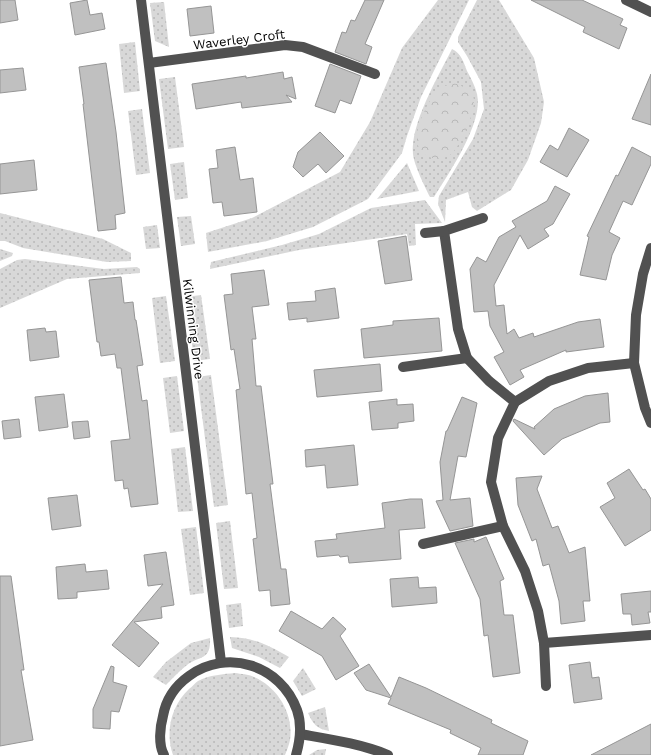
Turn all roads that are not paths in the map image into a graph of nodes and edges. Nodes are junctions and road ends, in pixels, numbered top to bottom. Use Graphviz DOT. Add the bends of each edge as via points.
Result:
graph roads {
  1 [pos="141,0"];
  2 [pos="626,0"];
  3 [pos="651,12"];
  4 [pos="149,63"];
  5 [pos="375,74"];
  6 [pos="483,218"];
  7 [pos="444,231"];
  8 [pos="425,233"];
  9 [pos="651,248"];
  10 [pos="467,358"];
  11 [pos="634,362"];
  12 [pos="404,367"];
  13 [pos="515,402"];
  14 [pos="651,424"];
  15 [pos="503,526"];
  16 [pos="423,544"];
  17 [pos="651,635"];
  18 [pos="544,643"];
  19 [pos="221,662"];
  20 [pos="546,686"];
  21 [pos="300,734"];
  22 [pos="160,754"];
  23 [pos="296,755"];
  24 [pos="388,755"];
  1 -- 4 [label="street, Kilwinning Drive"];
  2 -- 3 [label="street"];
  4 -- 5 [label="street, Waverley Croft" via="285,45 303,47"];
  4 -- 19 [label="street, Kilwinning Drive"];
  6 -- 7 [label="street"];
  7 -- 8 [label="street"];
  7 -- 10 [label="street" via="458,329"];
  9 -- 11 [label="street" via="643,274 636,315"];
  10 -- 12 [label="street"];
  10 -- 13 [label="street" via="489,381"];
  11 -- 13 [label="street" via="588,368 548,381"];
  11 -- 14 [label="street"];
  13 -- 15 [label="street" via="498,438 491,482"];
  15 -- 16 [label="street"];
  15 -- 18 [label="street" via="526,571"];
  17 -- 18 [label="street"];
  18 -- 20 [label="street"];
  19 -- 21 [label="street" via="246,663 268,672 277,680 286,689 297,710"];
  19 -- 22 [label="street" via="198,670 179,684 165,704 160,728"];
  21 -- 23 [label="street"];
  21 -- 24 [label="street"];
}
